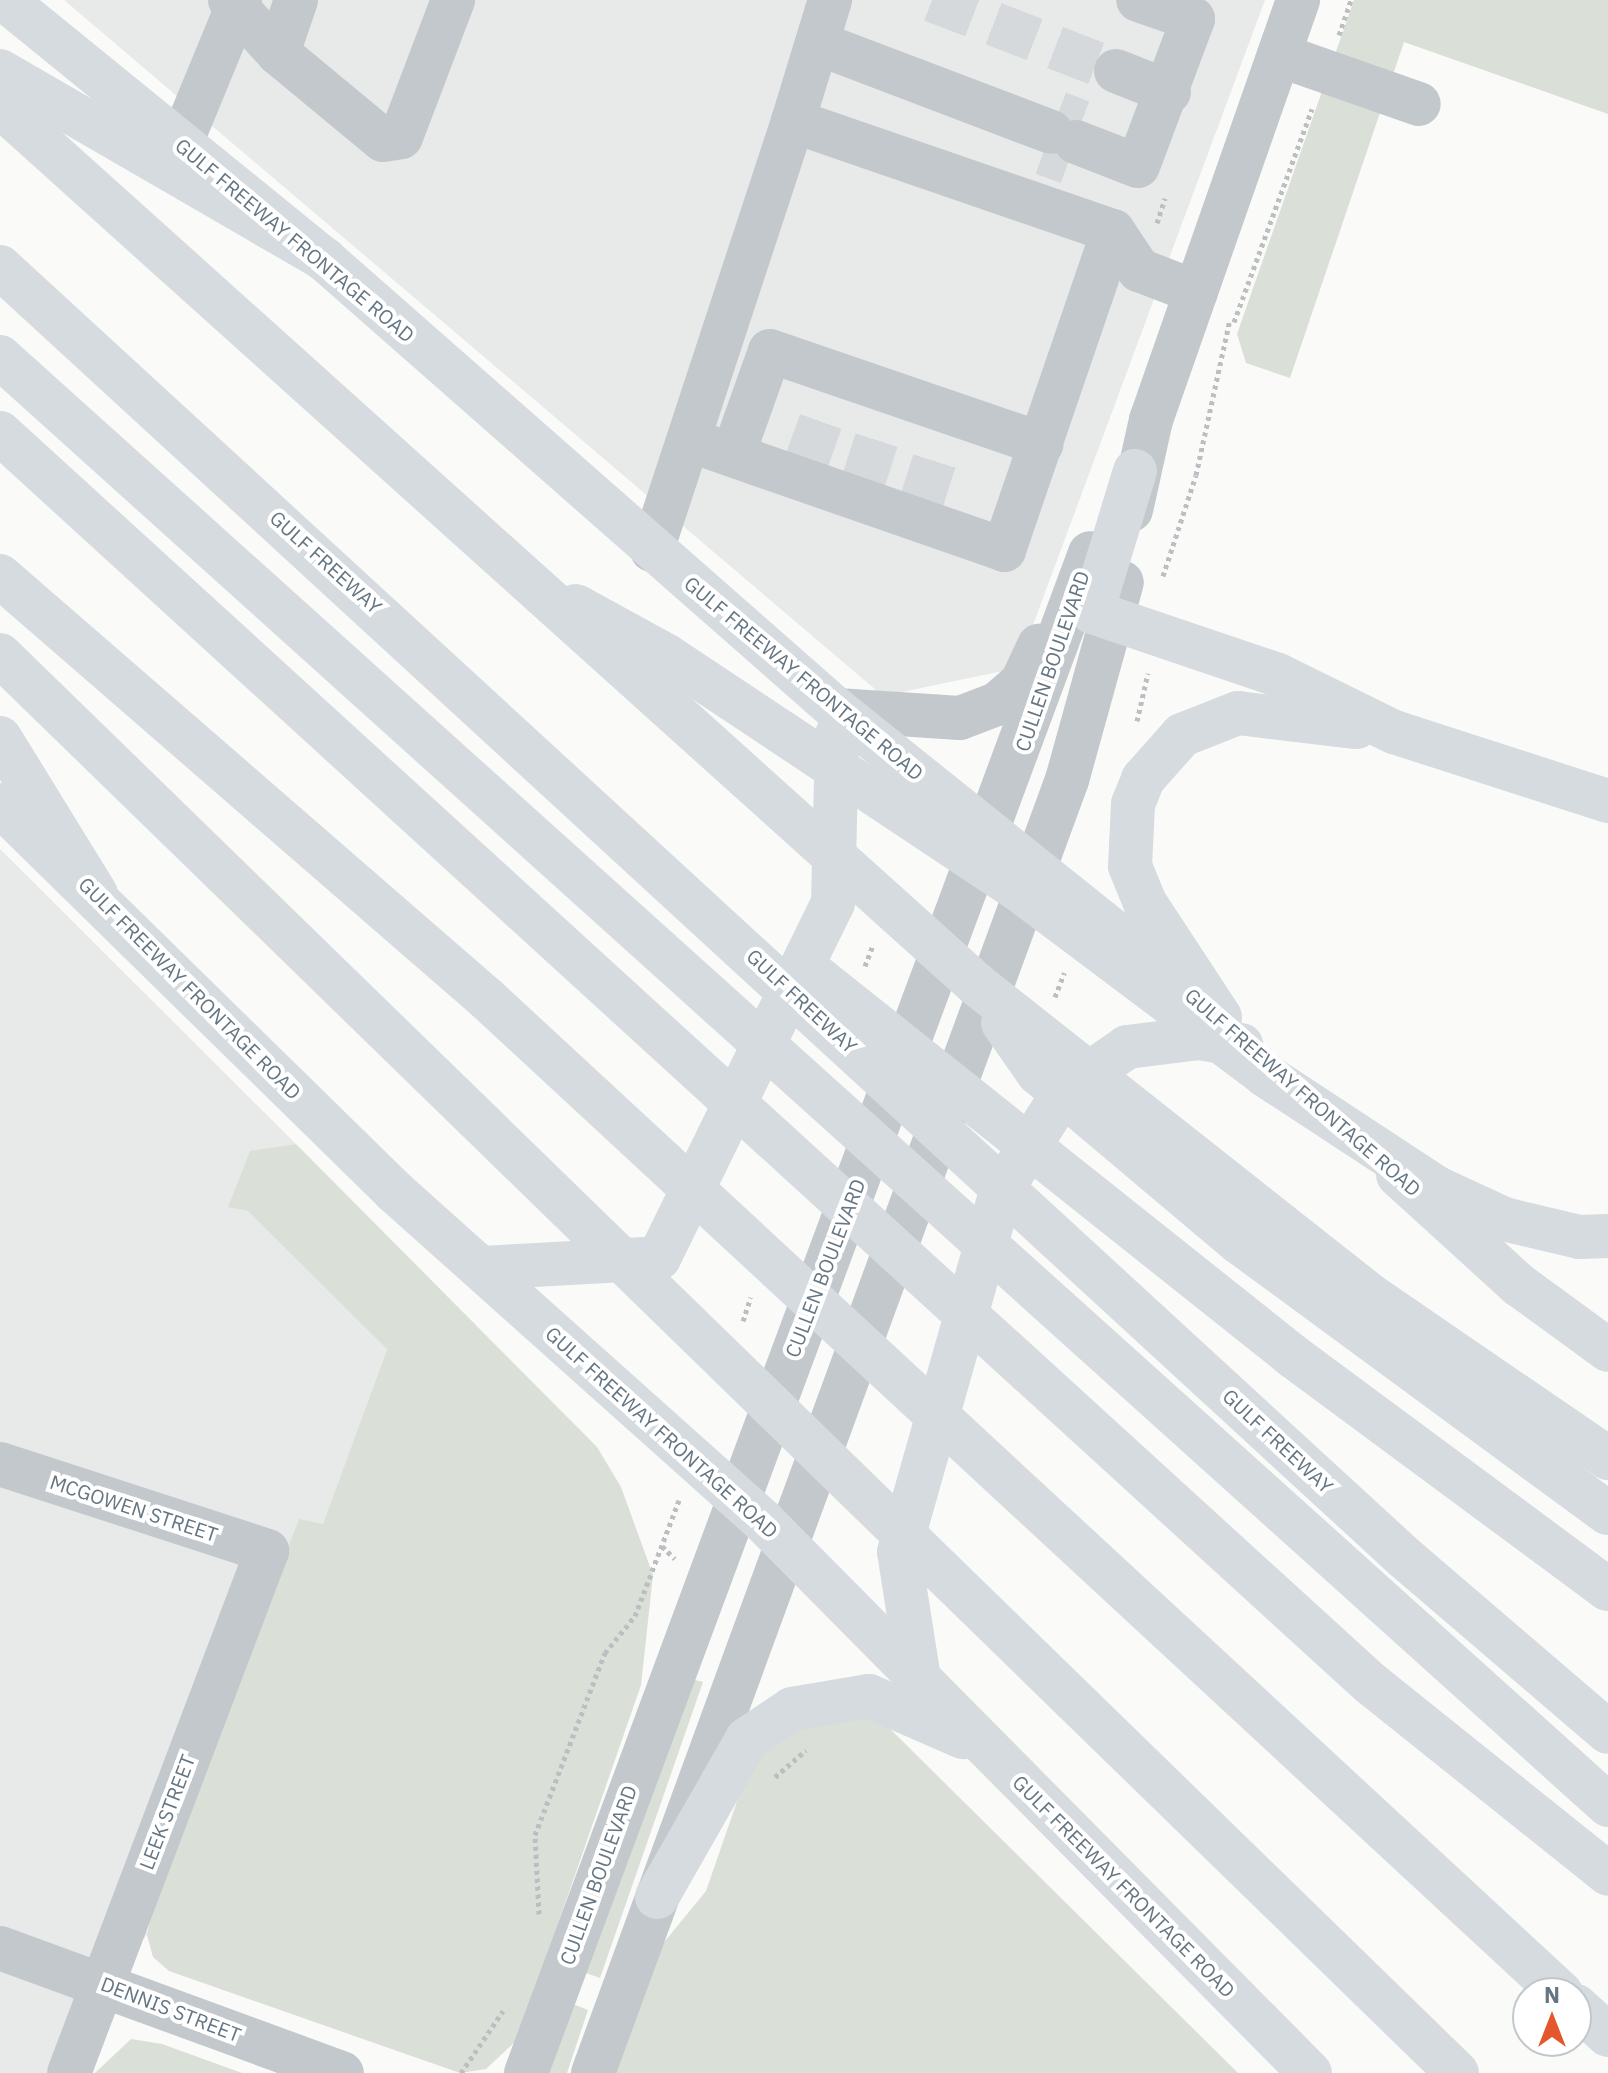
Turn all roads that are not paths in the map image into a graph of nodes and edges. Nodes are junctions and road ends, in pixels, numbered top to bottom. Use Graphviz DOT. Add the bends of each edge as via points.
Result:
graph roads {
  1 [pos="5,0"];
  2 [pos="296,0"];
  3 [pos="453,0"];
  4 [pos="830,0"];
  5 [pos="1138,0"];
  6 [pos="1298,0"];
  7 [pos="236,2"];
  8 [pos="817,43"];
  9 [pos="278,53"];
  10 [pos="1279,55"];
  11 [pos="0,71"];
  12 [pos="1116,71"];
  13 [pos="1169,92"];
  14 [pos="1419,104"];
  15 [pos="0,106"];
  16 [pos="793,121"];
  17 [pos="181,143"];
  18 [pos="1113,231"];
  19 [pos="324,259"];
  20 [pos="0,267"];
  21 [pos="1196,292"];
  22 [pos="0,357"];
  23 [pos="0,433"];
  24 [pos="689,440"];
  25 [pos="1041,444"];
  26 [pos="733,455"];
  27 [pos="1123,484"];
  28 [pos="652,550"];
  29 [pos="0,576"];
  30 [pos="524,580"];
  31 [pos="1114,619"];
  32 [pos="0,655"];
  33 [pos="837,710"];
  34 [pos="1394,732"];
  35 [pos="0,738"];
  36 [pos="535,754"];
  37 [pos="1608,801"];
  38 [pos="0,805"];
  39 [pos="991,830"];
  40 [pos="1033,863"];
  41 [pos="96,894"];
  42 [pos="1220,1017"];
  43 [pos="1259,1048"];
  44 [pos="1608,1236"];
  45 [pos="482,1268"];
  46 [pos="1608,1350"];
  47 [pos="1470,1391"];
  48 [pos="1608,1458"];
  49 [pos="0,1464"];
  50 [pos="738,1499"];
  51 [pos="1608,1513"];
  52 [pos="786,1544"];
  53 [pos="267,1551"];
  54 [pos="1608,1589"];
  55 [pos="918,1673"];
  56 [pos="1608,1732"];
  57 [pos="991,1751"];
  58 [pos="1608,1805"];
  59 [pos="1608,1874"];
  60 [pos="657,1897"];
  61 [pos="0,1948"];
  62 [pos="1543,1977"];
  63 [pos="101,1983"];
  64 [pos="1592,2020"];
  65 [pos="1608,2035"];
  66 [pos="69,2073"];
  67 [pos="342,2073"];
  68 [pos="526,2073"];
  69 [pos="593,2073"];
  70 [pos="1310,2073"];
  71 [pos="1457,2073"];
  1 -- 17 [label="main road, GULF FREEWAY FRONTAGE ROAD"];
  2 -- 9 [label="street"];
  3 -- 9 [label="street" via="401,137 383,140"];
  4 -- 8 [label="street"];
  5 -- 13 [label="street" via="1193,19"];
  6 -- 10 [label="street, CULLEN BOULEVARD"];
  7 -- 9 [label="street"];
  7 -- 17 [label="street"];
  8 -- 13 [label="street" via="966,99 989,87 1063,137 1138,166"];
  8 -- 16 [label="street"];
  10 -- 14 [label="street"];
  10 -- 21 [label="street, CULLEN BOULEVARD"];
  11 -- 19 [label="main road"];
  12 -- 13 [label="street"];
  15 -- 30 [label="main road"];
  16 -- 18 [label="street"];
  16 -- 24 [label="street"];
  17 -- 19 [label="main road, GULF FREEWAY FRONTAGE ROAD"];
  18 -- 21 [label="street" via="1139,270"];
  18 -- 25 [label="street"];
  19 -- 28 [label="main road, GULF FREEWAY FRONTAGE ROAD"];
  20 -- 36 [label="main road, GULF FREEWAY"];
  21 -- 27 [label="street, CULLEN BOULEVARD"];
  22 -- 58 [label="main road" via="1382,1608"];
  23 -- 59 [label="main road" via="1370,1683"];
  24 -- 26 [label="street"];
  24 -- 28 [label="street"];
  25 -- 26 [label="street" via="945,426 887,407 832,388 770,351"];
  25 -- 26 [label="street" via="1004,550 861,490"];
  27 -- 31 [label="main road" via="1092,612"];
  27 -- 33 [label="street" via="1022,682 997,704 960,718"];
  27 -- 39 [label="street, CULLEN BOULEVARD"];
  28 -- 33 [label="main road, GULF FREEWAY FRONTAGE ROAD"];
  29 -- 62 [label="main road" via="486,998"];
  30 -- 44 [label="main road" via="622,628 1019,890 1265,1075 1437,1188 1504,1219 1579,1237"];
  30 -- 47 [label="main road" via="976,984 1038,1073 1240,1243"];
  31 -- 34 [label="main road" via="1278,675"];
  31 -- 40 [label="street" via="1067,780"];
  32 -- 71 [label="main road"];
  33 -- 39 [label="main road, GULF FREEWAY FRONTAGE ROAD"];
  33 -- 45 [label="main road" via="833,903 659,1258"];
  34 -- 37 [label="main road"];
  34 -- 42 [label="main road" via="1238,713 1182,735 1143,779 1133,804 1130,866 1145,903"];
  35 -- 41 [label="main road"];
  36 -- 54 [label="main road" via="1468,1489"];
  36 -- 56 [label="main road, GULF FREEWAY" via="1405,1558"];
  38 -- 41 [label="main road, GULF FREEWAY FRONTAGE ROAD"];
  39 -- 40 [label="main road, GULF FREEWAY FRONTAGE ROAD"];
  39 -- 50 [label="street, CULLEN BOULEVARD"];
  40 -- 42 [label="main road, GULF FREEWAY FRONTAGE ROAD"];
  40 -- 52 [label="street"];
  41 -- 45 [label="main road, GULF FREEWAY FRONTAGE ROAD" via="394,1191"];
  42 -- 43 [label="main road, GULF FREEWAY FRONTAGE ROAD"];
  43 -- 46 [label="main road, GULF FREEWAY FRONTAGE ROAD" via="1519,1285"];
  43 -- 55 [label="main road" via="1199,1038 1127,1047 1065,1090 1001,1191 899,1552"];
  45 -- 50 [label="main road, GULF FREEWAY FRONTAGE ROAD"];
  47 -- 48 [label="main road"];
  47 -- 51 [label="main road"];
  49 -- 53 [label="street, MCGOWEN STREET"];
  50 -- 52 [label="main road, GULF FREEWAY FRONTAGE ROAD"];
  50 -- 68 [label="street, CULLEN BOULEVARD"];
  52 -- 55 [label="main road, GULF FREEWAY FRONTAGE ROAD"];
  52 -- 60 [label="street"];
  53 -- 63 [label="street, LEEK STREET"];
  55 -- 57 [label="main road, GULF FREEWAY FRONTAGE ROAD"];
  57 -- 60 [label="main road" via="869,1696 792,1709 747,1739"];
  57 -- 70 [label="main road, GULF FREEWAY FRONTAGE ROAD"];
  60 -- 69 [label="street"];
  61 -- 63 [label="street, DENNIS STREET"];
  63 -- 66 [label="street, LEEK STREET"];
  63 -- 67 [label="street, DENNIS STREET"];
  64 -- 65 [label="main road"];
}
